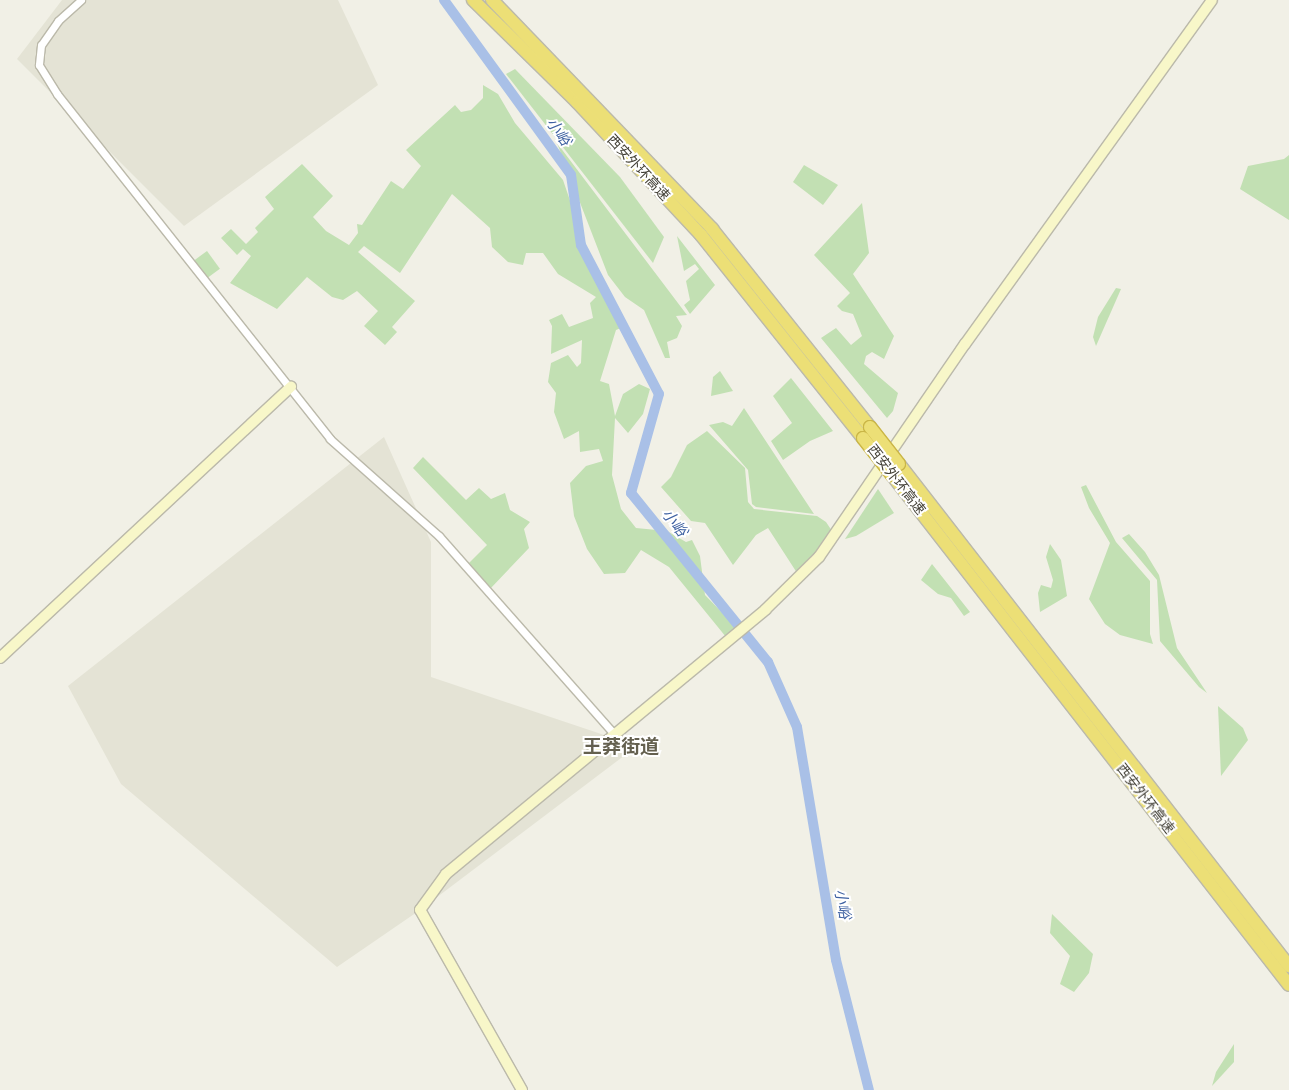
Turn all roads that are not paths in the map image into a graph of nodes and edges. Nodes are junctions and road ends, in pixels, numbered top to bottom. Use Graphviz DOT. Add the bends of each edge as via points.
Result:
graph roads {
  1 [pos="81,0"];
  2 [pos="473,0"];
  3 [pos="492,0"];
  4 [pos="1212,0"];
  5 [pos="290,387"];
  6 [pos="867,433"];
  7 [pos="896,469"];
  8 [pos="0,658"];
  9 [pos="614,734"];
  10 [pos="1289,966"];
  11 [pos="1289,985"];
  12 [pos="522,1090"];
  1 -- 5 [label="street" via="58,21 41,45 39,66 57,94"];
  2 -- 6 [label="highway, 西安外环高速" via="701,235"];
  3 -- 6 [label="highway, 西安外环高速" via="712,229"];
  4 -- 9 [label="street" via="965,344 819,556 766,609"];
  5 -- 8 [label="street"];
  5 -- 9 [label="street" via="330,439 439,536"];
  6 -- 7 [label="highway, 西安外环高速, bridge"];
  7 -- 10 [label="highway, 西安外环高速"];
  7 -- 11 [label="highway, 西安外环高速"];
  9 -- 12 [label="street" via="446,874 420,910"];
}
